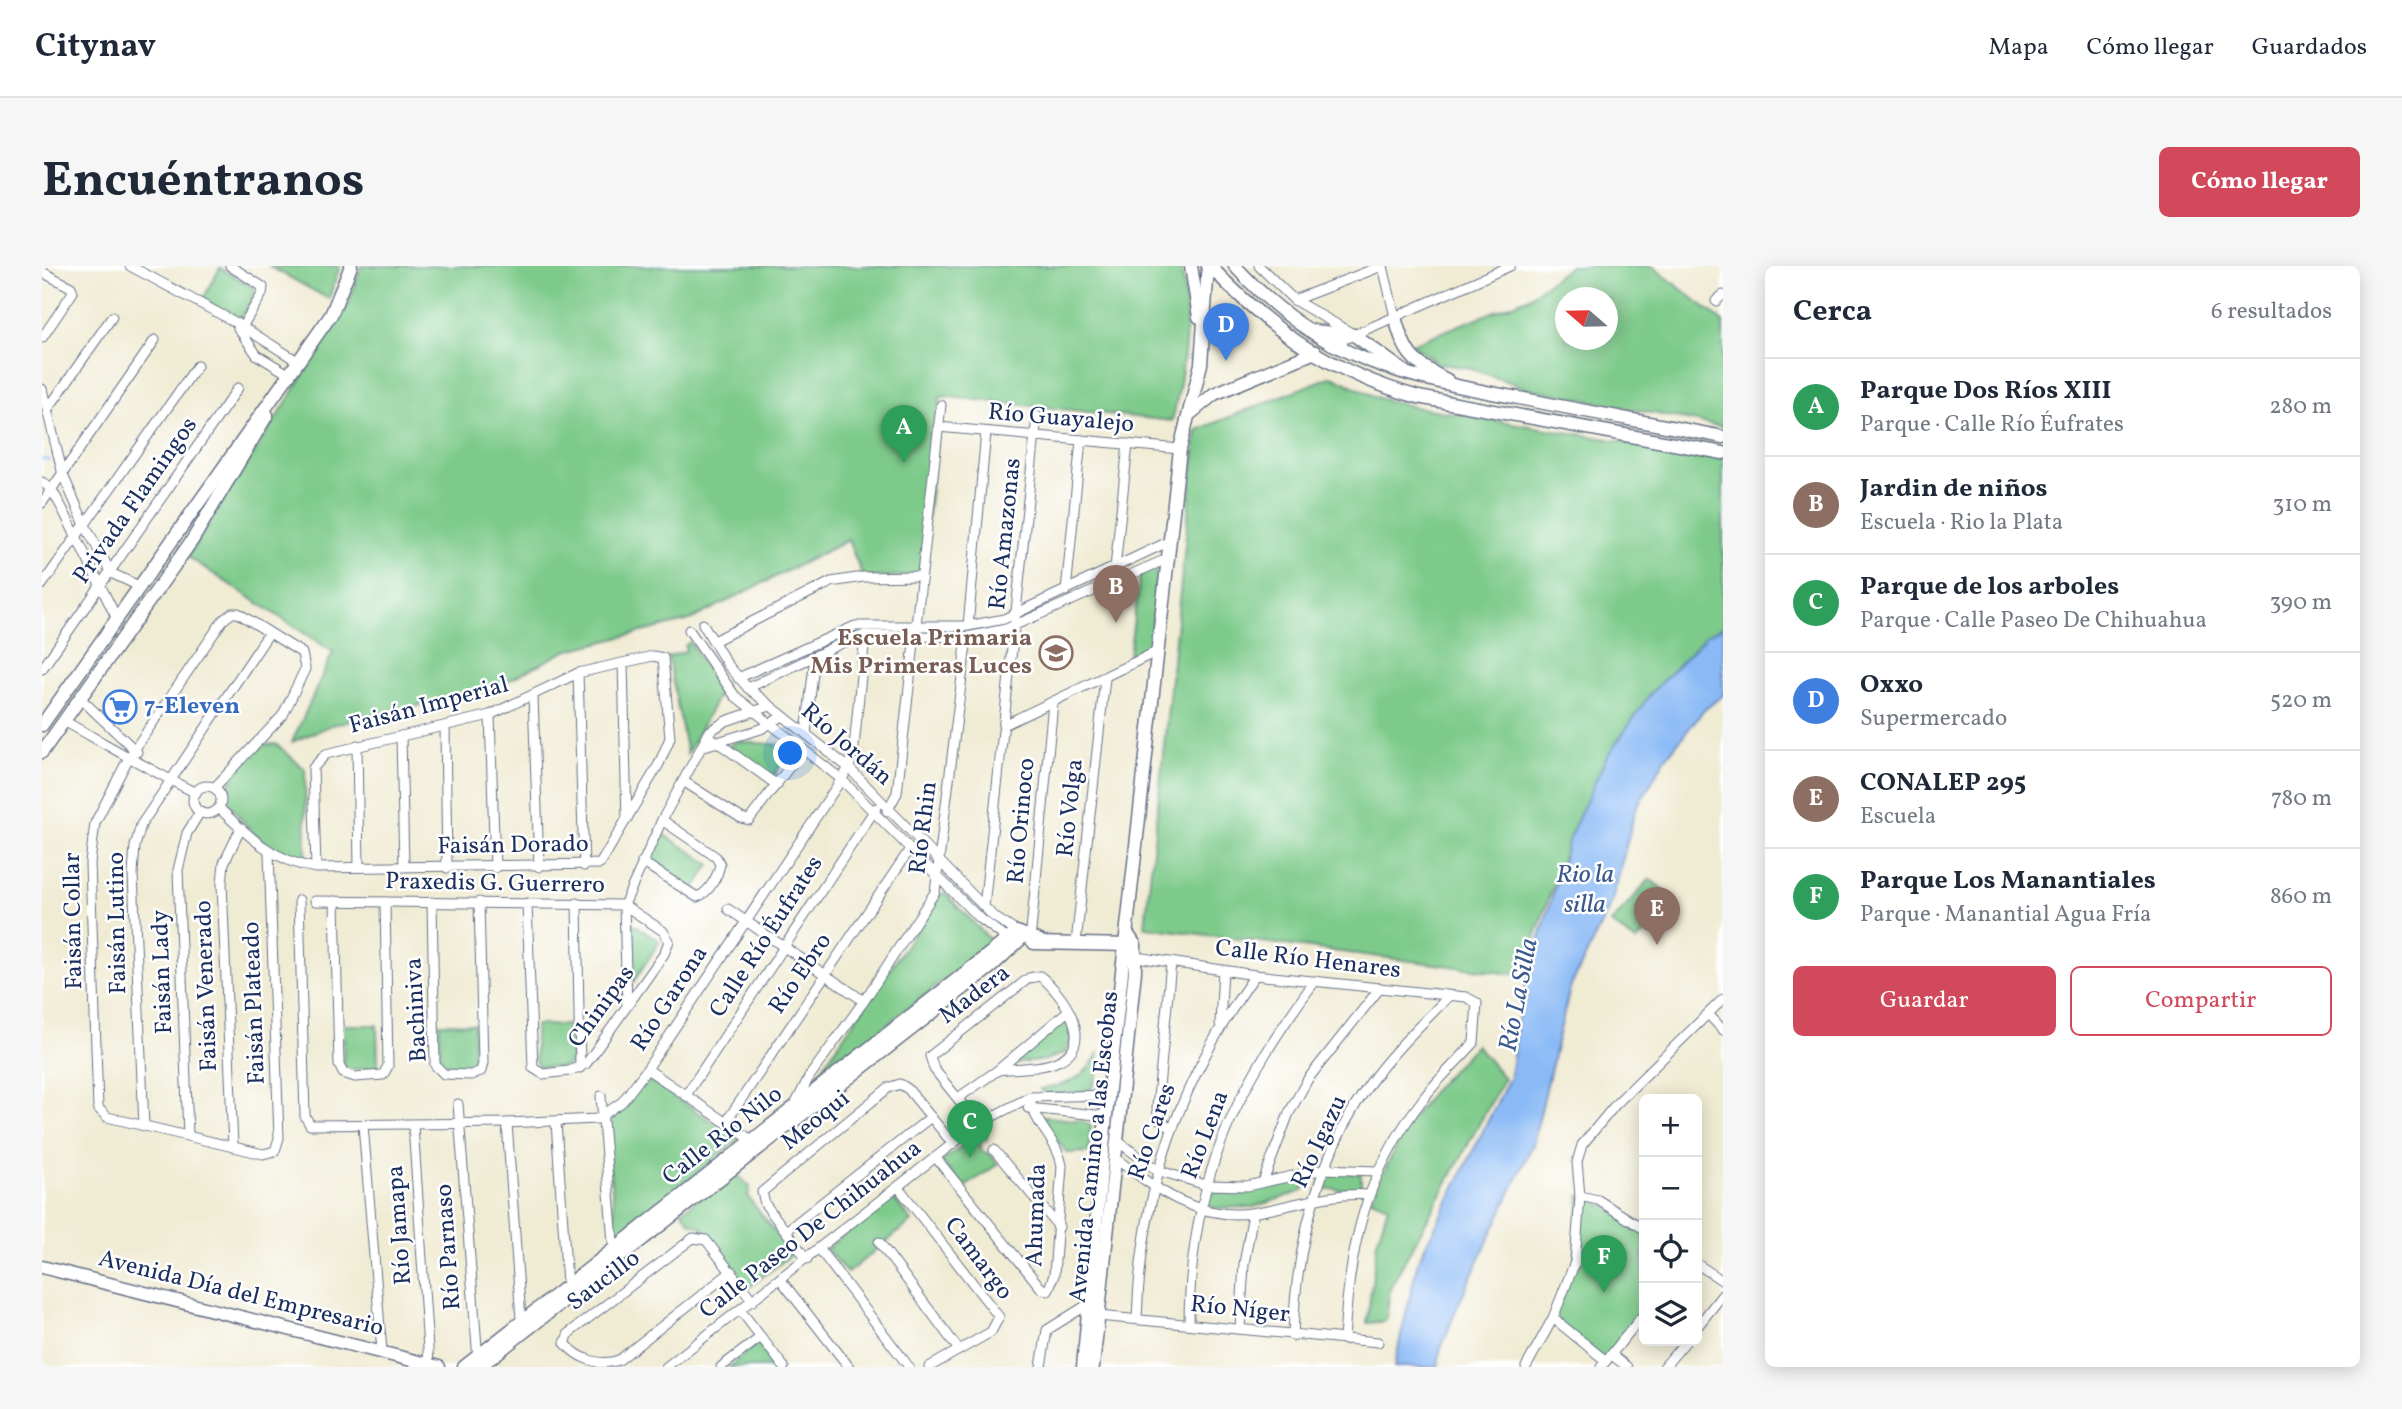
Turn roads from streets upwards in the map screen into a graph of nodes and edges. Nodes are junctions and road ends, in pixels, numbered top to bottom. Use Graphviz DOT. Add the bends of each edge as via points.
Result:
graph roads {
  1 [pos="130,266"];
  2 [pos="230,266"];
  3 [pos="351,266"];
  4 [pos="1191,266"];
  5 [pos="1235,266"];
  6 [pos="1259,266"];
  7 [pos="1382,266"];
  8 [pos="1510,266"];
  9 [pos="1215,268"];
  10 [pos="42,272"];
  11 [pos="1294,300"];
  12 [pos="112,317"];
  13 [pos="1395,317"];
  14 [pos="1300,325"];
  15 [pos="1203,326"];
  16 [pos="239,327"];
  17 [pos="44,331"];
  18 [pos="1354,335"];
  19 [pos="155,340"];
  20 [pos="1331,345"];
  21 [pos="1305,350"];
  22 [pos="299,362"];
  23 [pos="1288,363"];
  24 [pos="1201,364"];
  25 [pos="197,366"];
  26 [pos="1348,372"];
  27 [pos="290,375"];
  28 [pos="1411,377"];
  29 [pos="238,388"];
  30 [pos="1463,388"];
  31 [pos="42,389"];
  32 [pos="1223,390"];
  33 [pos="272,401"];
  34 [pos="941,405"];
  35 [pos="48,410"];
  36 [pos="1189,415"];
  37 [pos="1037,416"];
  38 [pos="1660,425"];
  39 [pos="938,427"];
  40 [pos="986,432"];
  41 [pos="1625,435"];
  42 [pos="1035,437"];
  43 [pos="1723,437"];
  44 [pos="1081,440"];
  45 [pos="1128,444"];
  46 [pos="1180,449"];
  47 [pos="1723,453"];
  48 [pos="64,475"];
  49 [pos="42,482"];
  50 [pos="52,490"];
  51 [pos="201,498"];
  52 [pos="42,503"];
  53 [pos="85,525"];
  54 [pos="76,539"];
  55 [pos="192,539"];
  56 [pos="1170,541"];
  57 [pos="1169,558"];
  58 [pos="1115,568"];
  59 [pos="111,573"];
  60 [pos="921,576"];
  61 [pos="42,585"];
  62 [pos="100,587"];
  63 [pos="141,587"];
  64 [pos="1066,591"];
  65 [pos="1017,613"];
  66 [pos="118,621"];
  67 [pos="703,624"];
  68 [pos="1016,625"];
  69 [pos="968,626"];
  70 [pos="689,630"];
  71 [pos="915,630"];
  72 [pos="269,634"];
  73 [pos="865,635"];
  74 [pos="967,637"];
  75 [pos="714,641"];
  76 [pos="1158,651"];
  77 [pos="660,656"];
  78 [pos="815,656"];
  79 [pos="45,658"];
  80 [pos="623,664"];
  81 [pos="42,669"];
  82 [pos="578,673"];
  83 [pos="738,678"];
  84 [pos="1105,678"];
  85 [pos="748,688"];
  86 [pos="533,696"];
  87 [pos="80,698"];
  88 [pos="1053,703"];
  89 [pos="770,706"];
  90 [pos="754,712"];
  91 [pos="490,715"];
  92 [pos="782,716"];
  93 [pos="64,721"];
  94 [pos="1006,724"];
  95 [pos="42,725"];
  96 [pos="770,725"];
  97 [pos="444,727"];
  98 [pos="806,734"];
  99 [pos="401,736"];
  100 [pos="712,739"];
  101 [pos="357,745"];
  102 [pos="135,748"];
  103 [pos="42,752"];
  104 [pos="128,759"];
  105 [pos="140,760"];
  106 [pos="794,761"];
  107 [pos="849,768"];
  108 [pos="170,779"];
  109 [pos="841,779"];
  110 [pos="683,781"];
  111 [pos="778,785"];
  112 [pos="215,788"];
  113 [pos="196,793"];
  114 [pos="881,801"];
  115 [pos="219,808"];
  116 [pos="890,808"];
  117 [pos="874,811"];
  118 [pos="200,812"];
  119 [pos="882,819"];
  120 [pos="627,820"];
  121 [pos="662,820"];
  122 [pos="241,828"];
  123 [pos="910,849"];
  124 [pos="269,853"];
  125 [pos="642,862"];
  126 [pos="940,862"];
  127 [pos="584,866"];
  128 [pos="359,867"];
  129 [pos="404,867"];
  130 [pos="539,867"];
  131 [pos="316,868"];
  132 [pos="447,868"];
  133 [pos="495,868"];
  134 [pos="938,878"];
  135 [pos="299,900"];
  136 [pos="315,901"];
  137 [pos="335,901"];
  138 [pos="385,902"];
  139 [pos="432,902"];
  140 [pos="479,902"];
  141 [pos="527,902"];
  142 [pos="576,903"];
  143 [pos="624,905"];
  144 [pos="984,907"];
  145 [pos="728,909"];
  146 [pos="744,921"];
  147 [pos="1024,939"];
  148 [pos="1076,943"];
  149 [pos="783,947"];
  150 [pos="1129,947"];
  151 [pos="1171,963"];
  152 [pos="1223,971"];
  153 [pos="823,974"];
  154 [pos="1255,975"];
  155 [pos="1315,981"];
  156 [pos="1380,988"];
  157 [pos="1449,996"];
  158 [pos="1723,999"];
  159 [pos="864,1001"];
  160 [pos="627,1005"];
  161 [pos="1068,1011"];
  162 [pos="1708,1014"];
  163 [pos="1220,1024"];
  164 [pos="1723,1030"];
  165 [pos="580,1068"];
  166 [pos="648,1069"];
  167 [pos="998,1070"];
  168 [pos="686,1095"];
  169 [pos="1108,1095"];
  170 [pos="601,1096"];
  171 [pos="1030,1097"];
  172 [pos="958,1098"];
  173 [pos="458,1104"];
  174 [pos="1016,1104"];
  175 [pos="1031,1108"];
  176 [pos="793,1109"];
  177 [pos="1106,1115"];
  178 [pos="931,1117"];
  179 [pos="603,1118"];
  180 [pos="556,1122"];
  181 [pos="726,1122"];
  182 [pos="507,1123"];
  183 [pos="460,1124"];
  184 [pos="978,1124"];
  185 [pos="363,1125"];
  186 [pos="413,1125"];
  187 [pos="144,1126"];
  188 [pos="1171,1128"];
  189 [pos="188,1135"];
  190 [pos="1116,1140"];
  191 [pos="756,1144"];
  192 [pos="953,1144"];
  193 [pos="233,1147"];
  194 [pos="994,1150"];
  195 [pos="936,1157"];
  196 [pos="1115,1158"];
  197 [pos="1324,1169"];
  198 [pos="1157,1170"];
  199 [pos="1377,1171"];
  200 [pos="1263,1182"];
  201 [pos="1206,1185"];
  202 [pos="1153,1187"];
  203 [pos="899,1188"];
  204 [pos="1369,1195"];
  205 [pos="1580,1196"];
  206 [pos="1314,1197"];
  207 [pos="1200,1209"];
  208 [pos="1254,1213"];
  209 [pos="1639,1226"];
  210 [pos="1059,1227"];
  211 [pos="786,1231"];
  212 [pos="1100,1235"];
  213 [pos="879,1242"];
  214 [pos="820,1250"];
  215 [pos="614,1253"];
  216 [pos="807,1259"];
  217 [pos="42,1267"];
  218 [pos="1702,1267"];
  219 [pos="732,1271"];
  220 [pos="781,1280"];
  221 [pos="1723,1280"];
  222 [pos="567,1284"];
  223 [pos="1723,1294"];
  224 [pos="753,1301"];
  225 [pos="1087,1305"];
  226 [pos="741,1311"];
  227 [pos="1098,1316"];
  228 [pos="1553,1318"];
  229 [pos="521,1319"];
  230 [pos="1137,1319"];
  231 [pos="1639,1320"];
  232 [pos="1702,1321"];
  233 [pos="1189,1324"];
  234 [pos="1240,1329"];
  235 [pos="761,1336"];
  236 [pos="1293,1336"];
  237 [pos="1344,1340"];
  238 [pos="1378,1342"];
  239 [pos="1682,1346"];
  240 [pos="959,1350"];
  241 [pos="382,1351"];
  242 [pos="1606,1361"];
  243 [pos="478,1363"];
  244 [pos="1041,1364"];
  245 [pos="433,1366"];
  246 [pos="464,1367"];
  247 [pos="666,1367"];
  248 [pos="721,1367"];
  249 [pos="784,1367"];
  250 [pos="849,1367"];
  251 [pos="909,1367"];
  252 [pos="929,1367"];
  253 [pos="1032,1367"];
  254 [pos="1083,1367"];
  255 [pos="1093,1367"];
  256 [pos="1526,1367"];
  257 [pos="1628,1367"];
  258 [pos="1664,1367"];
  1 -- 16 [label="street"];
  2 -- 16 [label="street" via="263,287"];
  3 -- 22 [label="street" via="336,306"];
  4 -- 15 [label="street"];
  5 -- 14 [label="street"];
  6 -- 11 [label="street"];
  7 -- 11 [label="street"];
  7 -- 13 [label="street"];
  8 -- 13 [label="street"];
  9 -- 15 [label="street"];
  9 -- 21 [label="street" via="1263,319"];
  10 -- 17 [label="street" via="71,287 73,294"];
  11 -- 18 [label="street"];
  12 -- 35 [label="street"];
  13 -- 18 [label="street"];
  13 -- 30 [label="street" via="1411,358"];
  14 -- 18 [label="street"];
  14 -- 20 [label="street"];
  14 -- 21 [label="street"];
  15 -- 24 [label="street, Avenida Camino a las Escobas"];
  16 -- 22 [label="street"];
  16 -- 27 [label="street" via="257,355"];
  18 -- 20 [label="street"];
  18 -- 28 [label="street"];
  19 -- 48 [label="street"];
  20 -- 21 [label="street"];
  20 -- 28 [label="street"];
  21 -- 23 [label="street"];
  21 -- 26 [label="street"];
  22 -- 27 [label="street"];
  23 -- 26 [label="street"];
  23 -- 32 [label="street"];
  24 -- 32 [label="street" via="1205,383"];
  24 -- 36 [label="street, Avenida Camino a las Escobas"];
  25 -- 53 [label="street"];
  26 -- 41 [label="street" via="1418,397"];
  27 -- 33 [label="street"];
  28 -- 30 [label="street"];
  29 -- 59 [label="street, Privada Flamingos"];
  30 -- 38 [label="street"];
  31 -- 35 [label="street"];
  32 -- 36 [label="street"];
  33 -- 51 [label="street"];
  33 -- 55 [label="street" via="260,431"];
  34 -- 39 [label="street"];
  35 -- 48 [label="street"];
  36 -- 46 [label="street, Avenida Camino a las Escobas"];
  37 -- 42 [label="street, Río Amazonas"];
  38 -- 41 [label="street" via="1633,426"];
  38 -- 43 [label="street"];
  39 -- 40 [label="street, Río Guayalejo"];
  39 -- 60 [label="street"];
  40 -- 42 [label="street, Río Guayalejo"];
  40 -- 69 [label="street"];
  41 -- 47 [label="street"];
  42 -- 44 [label="street, Río Guayalejo"];
  42 -- 65 [label="street, Río Amazonas"];
  44 -- 45 [label="street, Río Guayalejo"];
  44 -- 64 [label="street"];
  45 -- 46 [label="street, Río Guayalejo"];
  45 -- 58 [label="street"];
  46 -- 56 [label="street, Avenida Camino a las Escobas"];
  48 -- 50 [label="street"];
  48 -- 53 [label="street"];
  49 -- 50 [label="street"];
  50 -- 52 [label="street"];
  50 -- 54 [label="street"];
  51 -- 55 [label="street" via="210,506"];
  51 -- 63 [label="street"];
  53 -- 54 [label="street"];
  53 -- 59 [label="street"];
  54 -- 61 [label="street"];
  54 -- 62 [label="street"];
  55 -- 87 [label="street"];
  56 -- 57 [label="street, Avenida Camino a las Escobas"];
  56 -- 58 [label="street"];
  57 -- 68 [label="street"];
  57 -- 76 [label="street, Avenida Camino a las Escobas"];
  58 -- 64 [label="street"];
  59 -- 62 [label="street, Privada Flamingos"];
  59 -- 63 [label="street"];
  60 -- 71 [label="street"];
  60 -- 75 [label="street" via="841,579"];
  62 -- 66 [label="street"];
  62 -- 79 [label="street, Privada Flamingos"];
  63 -- 66 [label="street"];
  64 -- 65 [label="street"];
  65 -- 68 [label="street, Río Amazonas"];
  65 -- 69 [label="street"];
  66 -- 95 [label="street"];
  67 -- 75 [label="street, Río Jordán"];
  68 -- 74 [label="street"];
  68 -- 94 [label="street, Río Amazonas"];
  69 -- 71 [label="street"];
  70 -- 90 [label="street" via="722,682"];
  71 -- 73 [label="street"];
  71 -- 74 [label="street"];
  71 -- 83 [label="street" via="855,626"];
  71 -- 116 [label="street" via="897,793"];
  72 -- 102 [label="street, Faisán Collar" via="238,613 223,620"];
  72 -- 108 [label="street, Faisán Lutino"];
  72 -- 112 [label="street" via="302,653 305,669 283,715"];
  73 -- 78 [label="street"];
  73 -- 107 [label="street, Río Garona"];
  74 -- 126 [label="street, Río Rhin"];
  75 -- 83 [label="street, Río Jordán"];
  76 -- 84 [label="street"];
  76 -- 150 [label="street, Avenida Camino a las Escobas"];
  77 -- 80 [label="street, Faisán Imperial"];
  77 -- 120 [label="street, Faisán Dorado" via="666,665 670,738"];
  78 -- 85 [label="street"];
  78 -- 98 [label="street"];
  79 -- 81 [label="street, Privada Flamingos"];
  80 -- 82 [label="street, Faisán Imperial"];
  80 -- 120 [label="street"];
  82 -- 86 [label="street, Faisán Imperial"];
  82 -- 127 [label="street"];
  83 -- 85 [label="street, Río Jordán"];
  84 -- 88 [label="street"];
  84 -- 148 [label="street, Río Volga"];
  85 -- 89 [label="street, Río Jordán"];
  86 -- 91 [label="street, Faisán Imperial"];
  86 -- 130 [label="street"];
  87 -- 93 [label="street"];
  87 -- 102 [label="street"];
  88 -- 94 [label="street"];
  88 -- 147 [label="street, Río Orinoco"];
  89 -- 90 [label="street, Praxedis G. Guerrero"];
  89 -- 92 [label="street, Río Jordán"];
  90 -- 96 [label="street"];
  90 -- 100 [label="street, Praxedis G. Guerrero" via="719,724"];
  91 -- 97 [label="street, Faisán Imperial"];
  91 -- 133 [label="street"];
  92 -- 96 [label="street, Praxedis G. Guerrero"];
  92 -- 98 [label="street, Río Jordán"];
  93 -- 103 [label="street"];
  93 -- 104 [label="street"];
  94 -- 144 [label="street, Río Amazonas"];
  96 -- 100 [label="street, Praxedis G. Guerrero"];
  96 -- 109 [label="street"];
  97 -- 99 [label="street, Faisán Imperial"];
  97 -- 132 [label="street"];
  98 -- 107 [label="street, Río Jordán"];
  99 -- 101 [label="street, Faisán Imperial"];
  99 -- 129 [label="street"];
  100 -- 110 [label="street, Praxedis G. Guerrero" via="701,747"];
  100 -- 111 [label="street"];
  101 -- 128 [label="street"];
  101 -- 131 [label="street, Faisán Imperial" via="326,754 313,768"];
  102 -- 104 [label="street, Faisán Collar"];
  102 -- 105 [label="street"];
  104 -- 105 [label="street"];
  104 -- 187 [label="street, Faisán Collar" via="101,809 90,847 98,1108 107,1117"];
  105 -- 108 [label="street"];
  106 -- 111 [label="street"];
  107 -- 109 [label="street, Río Garona"];
  107 -- 114 [label="street, Río Jordán"];
  108 -- 113 [label="street"];
  108 -- 187 [label="street, Faisán Lutino" via="141,825 133,861"];
  109 -- 117 [label="street"];
  109 -- 146 [label="street, Río Garona"];
  110 -- 111 [label="street" via="749,820"];
  110 -- 121 [label="street, Praxedis G. Guerrero"];
  112 -- 113 [label="street" via="203,787"];
  112 -- 115 [label="street" via="221,798"];
  113 -- 118 [label="street" via="194,802"];
  114 -- 116 [label="street, Río Jordán"];
  114 -- 117 [label="street, Calle Río Éufrates"];
  115 -- 118 [label="street"];
  115 -- 122 [label="street, Faisán Dorado"];
  116 -- 119 [label="street"];
  116 -- 126 [label="street, Río Jordán"];
  117 -- 119 [label="street"];
  117 -- 149 [label="street, Calle Río Éufrates"];
  118 -- 189 [label="street, Faisán Lady" via="187,833 178,870"];
  119 -- 123 [label="street"];
  120 -- 127 [label="street, Faisán Dorado" via="604,862"];
  121 -- 125 [label="street, Praxedis G. Guerrero"];
  121 -- 125 [label="street" via="716,857 718,874 697,897"];
  122 -- 124 [label="street, Faisán Dorado"];
  122 -- 193 [label="street, Faisán Venerado" via="224,863 222,883"];
  123 -- 134 [label="street"];
  123 -- 153 [label="street, Río Ebro"];
  124 -- 131 [label="street, Faisán Dorado"];
  124 -- 193 [label="street, Faisán Plateado" via="279,1138 275,1151 263,1154"];
  125 -- 143 [label="street, Praxedis G. Guerrero"];
  126 -- 134 [label="street, Río Rhin"];
  126 -- 144 [label="street, Río Jordán"];
  127 -- 130 [label="street, Faisán Dorado"];
  128 -- 129 [label="street, Faisán Dorado"];
  128 -- 131 [label="street, Faisán Dorado"];
  129 -- 132 [label="street, Faisán Dorado"];
  130 -- 133 [label="street, Faisán Dorado"];
  132 -- 133 [label="street, Faisán Dorado"];
  134 -- 147 [label="street" via="977,916"];
  134 -- 159 [label="street, Río Rhin" via="932,898"];
  135 -- 185 [label="street" via="305,1116 316,1126"];
  136 -- 137 [label="street, Praxedis G. Guerrero"];
  137 -- 138 [label="street, Praxedis G. Guerrero"];
  137 -- 138 [label="street" via="340,1065 342,1073 355,1077 383,1074 388,1066"];
  138 -- 139 [label="street, Praxedis G. Guerrero"];
  139 -- 140 [label="street, Praxedis G. Guerrero"];
  139 -- 140 [label="street, Bachiniva" via="435,1065 444,1074 471,1075 481,1071 483,1063"];
  140 -- 141 [label="street, Praxedis G. Guerrero"];
  141 -- 142 [label="street, Praxedis G. Guerrero"];
  141 -- 165 [label="street, Chinipas" via="533,1068 543,1074"];
  142 -- 143 [label="street, Praxedis G. Guerrero"];
  142 -- 165 [label="street"];
  143 -- 160 [label="street"];
  143 -- 160 [label="street, Chinipas" via="663,931 669,941"];
  144 -- 147 [label="street, Río Jordán"];
  145 -- 146 [label="street"];
  146 -- 149 [label="street"];
  146 -- 166 [label="street, Río Garona"];
  147 -- 148 [label="street"];
  147 -- 176 [label="street, Calle Río Nilo"];
  147 -- 191 [label="street, Calle Río Nilo"];
  148 -- 150 [label="street"];
  149 -- 153 [label="street"];
  149 -- 168 [label="street, Calle Río Éufrates"];
  150 -- 151 [label="street, Calle Río Henares"];
  150 -- 169 [label="street, Avenida Camino a las Escobas"];
  150 -- 190 [label="street, Avenida Camino a las Escobas"];
  151 -- 152 [label="street, Calle Río Henares"];
  151 -- 188 [label="street" via="1157,1108 1159,1119"];
  152 -- 154 [label="street, Calle Río Henares"];
  152 -- 163 [label="street"];
  153 -- 159 [label="street"];
  153 -- 181 [label="street, Río Ebro"];
  154 -- 155 [label="street, Calle Río Henares"];
  154 -- 163 [label="street, Río Cares"];
  155 -- 156 [label="street, Calle Río Henares"];
  155 -- 201 [label="street, Río Lena" via="1252,1073"];
  156 -- 157 [label="street, Calle Río Henares"];
  156 -- 200 [label="street" via="1308,1079 1289,1113"];
  157 -- 197 [label="street, Río Igazu" via="1370,1083"];
  157 -- 199 [label="street, Calle Río Henares" via="1475,1001 1475,1044 1424,1097"];
  158 -- 162 [label="street"];
  159 -- 176 [label="street, Río Rhin" via="809,1077"];
  160 -- 165 [label="street, Chinipas"];
  161 -- 167 [label="street"];
  161 -- 167 [label="street" via="1077,1033 1067,1056 1051,1064"];
  161 -- 172 [label="street, Madera" via="1043,979 1033,976 934,1050 931,1064"];
  162 -- 164 [label="street"];
  162 -- 205 [label="street" via="1593,1129 1577,1161"];
  163 -- 188 [label="street, Río Cares"];
  166 -- 168 [label="street"];
  166 -- 179 [label="street, Río Garona"];
  167 -- 172 [label="street"];
  168 -- 181 [label="street"];
  169 -- 171 [label="street, Calle Paseo De Chihuahua"];
  169 -- 177 [label="street, Avenida Camino a las Escobas"];
  170 -- 179 [label="street"];
  171 -- 174 [label="street, Calle Paseo De Chihuahua"];
  171 -- 175 [label="street, Ahumada"];
  172 -- 184 [label="street, Madera"];
  173 -- 183 [label="street, Río Parnaso"];
  174 -- 175 [label="street"];
  174 -- 184 [label="street, Calle Paseo De Chihuahua"];
  175 -- 177 [label="street"];
  175 -- 210 [label="street, Ahumada" via="1061,1160"];
  176 -- 191 [label="street, Calle Río Nilo"];
  177 -- 212 [label="street, Avenida Camino a las Escobas"];
  178 -- 192 [label="street, Meoqui"];
  178 -- 211 [label="street"];
  178 -- 211 [label="street, Meoqui" via="905,1087 888,1088 764,1188 762,1200"];
  179 -- 180 [label="street"];
  179 -- 215 [label="street"];
  180 -- 182 [label="street"];
  180 -- 222 [label="street"];
  181 -- 191 [label="street"];
  182 -- 183 [label="street"];
  182 -- 229 [label="street"];
  183 -- 186 [label="street"];
  183 -- 243 [label="street, Río Parnaso"];
  184 -- 192 [label="street, Calle Paseo De Chihuahua"];
  185 -- 186 [label="street"];
  185 -- 241 [label="street"];
  186 -- 245 [label="street, Río Jamapa"];
  187 -- 189 [label="street"];
  188 -- 198 [label="street, Río Cares"];
  189 -- 193 [label="street"];
  190 -- 196 [label="street, Avenida Camino a las Escobas"];
  190 -- 198 [label="street"];
  191 -- 215 [label="street, Calle Río Nilo"];
  192 -- 195 [label="street, Calle Paseo De Chihuahua"];
  194 -- 210 [label="street"];
  195 -- 203 [label="street, Calle Paseo De Chihuahua"];
  195 -- 210 [label="street, Ahumada" via="1045,1291 1052,1284"];
  196 -- 202 [label="street"];
  196 -- 212 [label="street, Avenida Camino a las Escobas"];
  197 -- 199 [label="street"];
  197 -- 200 [label="street"];
  197 -- 206 [label="street, Río Igazu"];
  198 -- 201 [label="street"];
  198 -- 202 [label="street, Río Cares"];
  199 -- 204 [label="street"];
  200 -- 201 [label="street" via="1235,1187"];
  201 -- 207 [label="street, Río Lena"];
  202 -- 207 [label="street"];
  202 -- 230 [label="street, Río Cares" via="1140,1261"];
  203 -- 214 [label="street, Calle Paseo De Chihuahua"];
  203 -- 240 [label="street, Camargo" via="997,1311 995,1328"];
  204 -- 206 [label="street"];
  204 -- 237 [label="street" via="1349,1268"];
  205 -- 209 [label="street" via="1598,1200"];
  205 -- 228 [label="street" via="1575,1262"];
  206 -- 208 [label="street"];
  206 -- 236 [label="street, Río Igazu" via="1297,1266"];
  207 -- 208 [label="street"];
  207 -- 233 [label="street, Río Lena"];
  208 -- 234 [label="street" via="1244,1264"];
  211 -- 216 [label="street, Meoqui"];
  212 -- 225 [label="street, Avenida Camino a las Escobas"];
  212 -- 227 [label="street, Avenida Camino a las Escobas"];
  213 -- 240 [label="street"];
  214 -- 216 [label="street, Calle Paseo De Chihuahua"];
  214 -- 251 [label="street"];
  215 -- 222 [label="street, Calle Río Nilo"];
  215 -- 243 [label="street, Calle Río Nilo"];
  216 -- 220 [label="street, Calle Paseo De Chihuahua"];
  217 -- 241 [label="street, Avenida Día del Empresario"];
  218 -- 221 [label="street"];
  219 -- 219 [label="street, Saucillo" via="706,1240 693,1238 569,1333 565,1343 584,1358 605,1363 619,1360"];
  219 -- 224 [label="street, Saucillo"];
  220 -- 224 [label="street, Calle Paseo De Chihuahua"];
  220 -- 250 [label="street"];
  222 -- 229 [label="street, Calle Río Nilo"];
  223 -- 232 [label="street"];
  224 -- 226 [label="street, Calle Paseo De Chihuahua"];
  225 -- 244 [label="street" via="1046,1330"];
  225 -- 254 [label="street, Avenida Camino a las Escobas"];
  226 -- 235 [label="street"];
  226 -- 247 [label="street, Calle Paseo De Chihuahua"];
  227 -- 230 [label="street, Río Níger"];
  227 -- 255 [label="street, Avenida Camino a las Escobas"];
  228 -- 242 [label="street"];
  228 -- 256 [label="street"];
  229 -- 243 [label="street, Calle Río Nilo"];
  230 -- 233 [label="street, Río Níger"];
  231 -- 242 [label="street"];
  233 -- 234 [label="street, Río Níger"];
  234 -- 236 [label="street, Río Níger"];
  235 -- 248 [label="street"];
  235 -- 249 [label="street"];
  236 -- 237 [label="street, Río Níger"];
  237 -- 238 [label="street, Río Níger"];
  239 -- 258 [label="street"];
  240 -- 252 [label="street, Camargo"];
  241 -- 245 [label="street, Avenida Día del Empresario"];
  242 -- 257 [label="street"];
  243 -- 246 [label="street, Calle Río Nilo"];
  244 -- 253 [label="street"];
}
